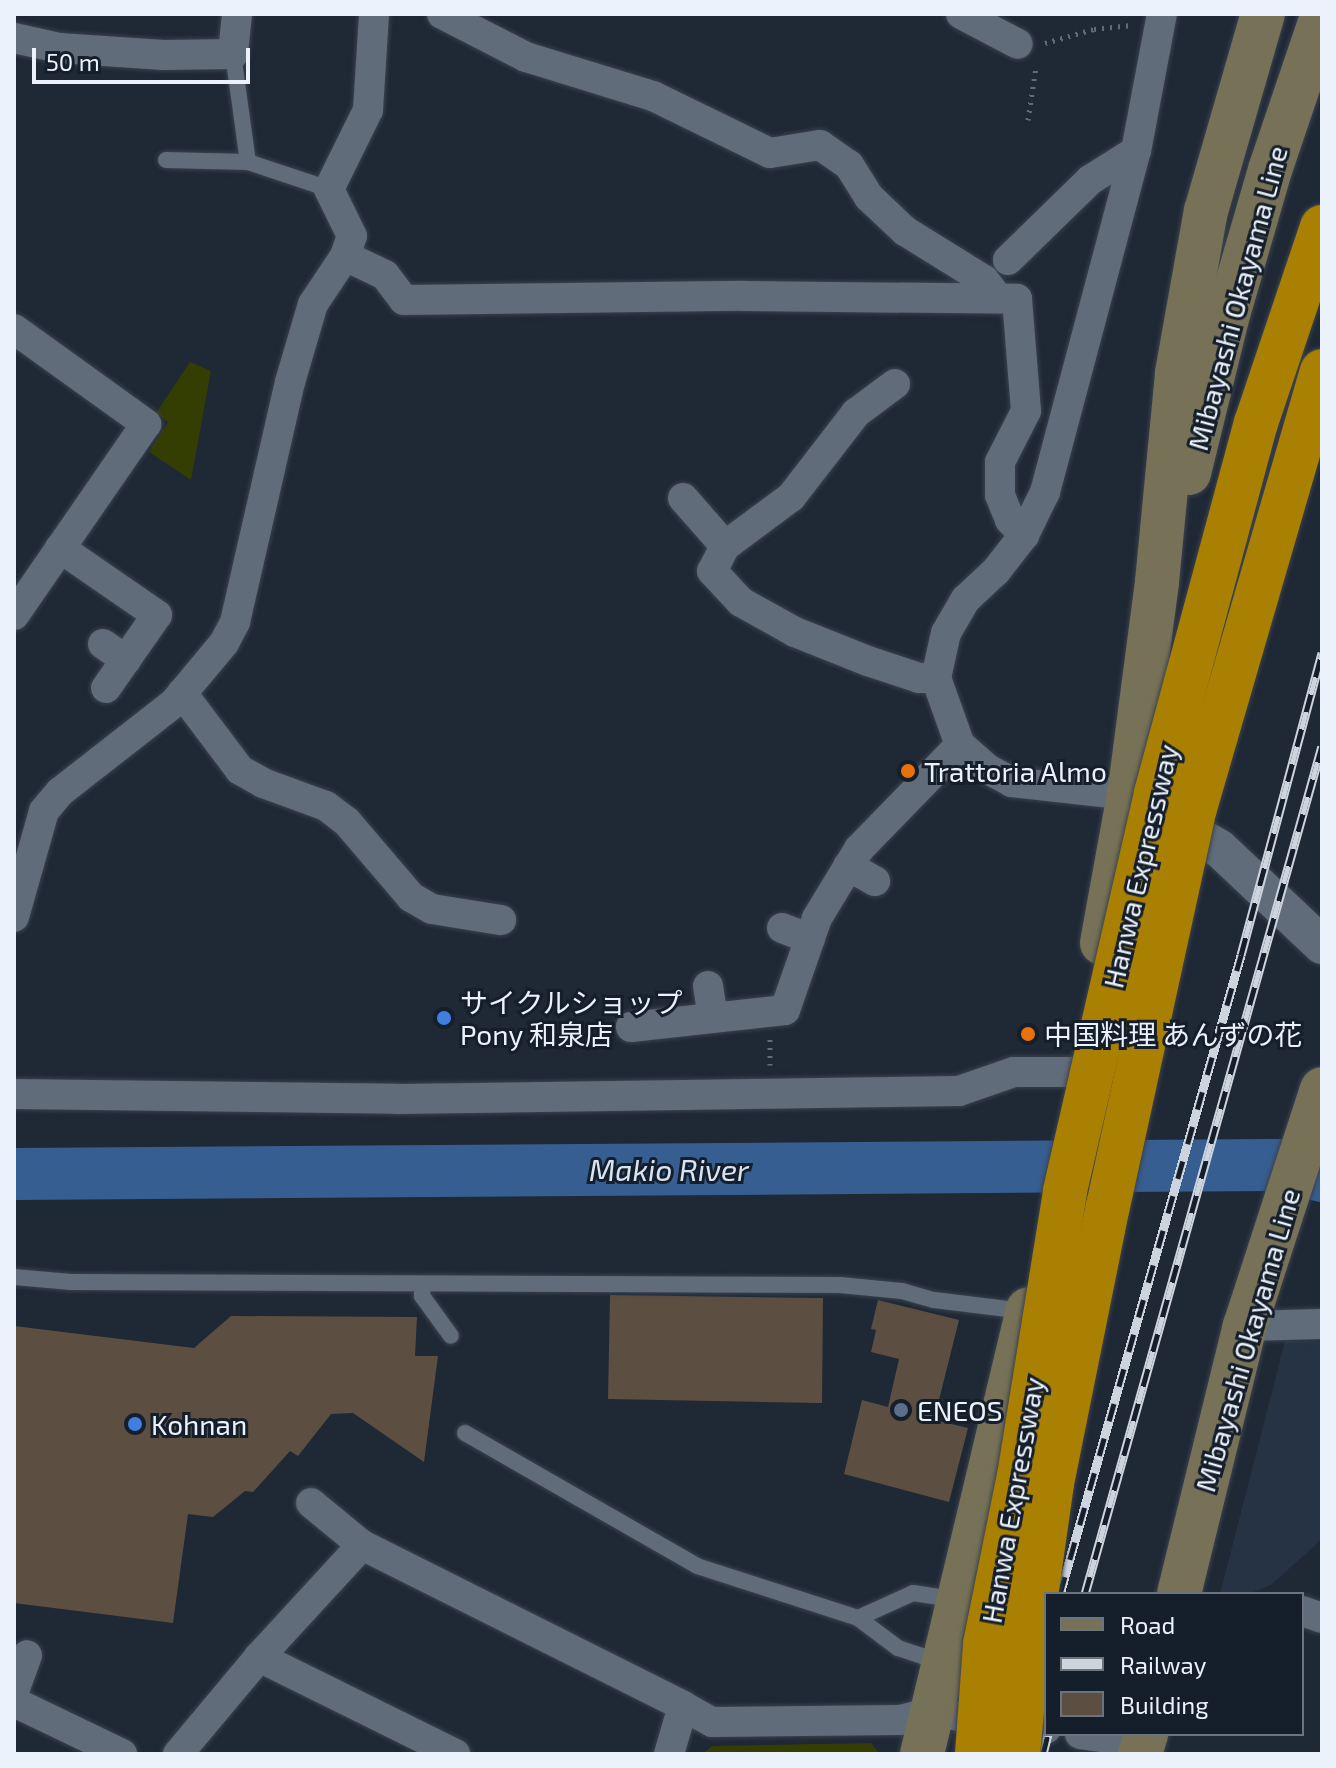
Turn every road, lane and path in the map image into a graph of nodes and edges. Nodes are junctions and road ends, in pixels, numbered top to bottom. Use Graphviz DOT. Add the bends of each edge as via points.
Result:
graph roads {
  1 [pos="237,14"];
  2 [pos="374,14"];
  3 [pos="442,14"];
  4 [pos="961,14"];
  5 [pos="1263,14"];
  6 [pos="1322,16"];
  7 [pos="1162,18"];
  8 [pos="14,38"];
  9 [pos="1018,44"];
  10 [pos="233,54"];
  11 [pos="1028,120"];
  12 [pos="1136,151"];
  13 [pos="166,160"];
  14 [pos="248,162"];
  15 [pos="329,189"];
  16 [pos="1322,227"];
  17 [pos="345,256"];
  18 [pos="1008,260"];
  19 [pos="998,298"];
  20 [pos="14,329"];
  21 [pos="1322,371"];
  22 [pos="895,384"];
  23 [pos="683,498"];
  24 [pos="1024,535"];
  25 [pos="725,546"];
  26 [pos="60,548"];
  27 [pos="1157,582"];
  28 [pos="14,615"];
  29 [pos="936,678"];
  30 [pos="106,688"];
  31 [pos="182,693"];
  32 [pos="960,745"];
  33 [pos="1129,795"];
  34 [pos="15,908"];
  35 [pos="501,920"];
  36 [pos="782,928"];
  37 [pos="810,939"];
  38 [pos="1322,945"];
  39 [pos="708,986"];
  40 [pos="776,1011"];
  41 [pos="713,1018"];
  42 [pos="631,1027"];
  43 [pos="1076,1084"];
  44 [pos="14,1094"];
  45 [pos="769,1094"];
  46 [pos="1318,1099"];
  47 [pos="14,1277"];
  48 [pos="422,1284"];
  49 [pos="1019,1300"];
  50 [pos="1249,1312"];
  51 [pos="1322,1324"];
  52 [pos="451,1336"];
  53 [pos="465,1433"];
  54 [pos="311,1503"];
  55 [pos="362,1545"];
  56 [pos="1179,1592"];
  57 [pos="961,1601"];
  58 [pos="858,1618"];
  59 [pos="27,1655"];
  60 [pos="259,1657"];
  61 [pos="945,1664"];
  62 [pos="14,1691"];
  63 [pos="14,1702"];
  64 [pos="683,1706"];
  65 [pos="932,1712"];
  66 [pos="1044,1729"];
  67 [pos="1090,1736"];
  68 [pos="1140,1746"];
  69 [pos="122,1754"];
  70 [pos="178,1754"];
  71 [pos="455,1754"];
  72 [pos="669,1754"];
  73 [pos="922,1754"];
  74 [pos="977,1754"];
  75 [pos="1018,1754"];
  1 -- 10 [label="street"];
  2 -- 15 [label="street" via="368,110"];
  3 -- 19 [label="street" via="526,57 653,96 770,153 820,145 849,165 869,197 905,231 984,280"];
  4 -- 9 [label="street"];
  5 -- 27 [label="main road, Mibayashi Okayama Line" via="1206,211 1177,373"];
  6 -- 27 [label="main road, Mibayashi Okayama Line" via="1271,167"];
  7 -- 11 [label="path" via="1045,43 1038,52"];
  7 -- 12 [label="street"];
  8 -- 10 [label="street" via="59,48"];
  10 -- 14 [label="lane"];
  12 -- 18 [label="street" via="1090,180"];
  12 -- 24 [label="street" via="1062,439"];
  13 -- 14 [label="lane"];
  14 -- 15 [label="lane"];
  15 -- 17 [label="street" via="352,236"];
  16 -- 74 [label="highway, Hanwa Expressway, bridge" via="1256,423 1156,793 1068,1176 1019,1476 985,1644"];
  17 -- 19 [label="street" via="385,275 404,300"];
  17 -- 31 [label="street" via="313,304 305,330 235,622"];
  19 -- 24 [label="street" via="1017,299 1026,411 1000,462 1000,495 1010,520"];
  20 -- 26 [label="street" via="146,424"];
  21 -- 75 [label="highway, Hanwa Expressway, bridge" via="1185,854 1052,1483"];
  22 -- 25 [label="street" via="856,413 791,497"];
  23 -- 25 [label="street"];
  24 -- 29 [label="street" via="966,599 946,633"];
  25 -- 29 [label="street" via="712,571 741,602 795,632 868,661 919,678"];
  26 -- 28 [label="street"];
  26 -- 30 [label="street" via="157,615 114,652"];
  27 -- 33 [label="main road, Mibayashi Okayama Line"];
  29 -- 32 [label="street"];
  31 -- 34 [label="street" via="60,792 44,811"];
  31 -- 35 [label="street" via="240,770 326,806 347,822 411,897 432,909"];
  32 -- 33 [label="street" via="1012,782"];
  32 -- 37 [label="street" via="859,849 862,873 817,918"];
  33 -- 38 [label="street" via="1220,849"];
  33 -- 43 [label="main road, Mibayashi Okayama Line"];
  36 -- 37 [label="street"];
  37 -- 40 [label="street" via="785,1010"];
  39 -- 41 [label="street"];
  40 -- 41 [label="street"];
  40 -- 45 [label="path"];
  41 -- 42 [label="street"];
  43 -- 45 [label="street" via="1014,1072 959,1091"];
  43 -- 49 [label="main road, Mibayashi Okayama Line"];
  44 -- 45 [label="street" via="397,1099"];
  46 -- 50 [label="main road, Mibayashi Okayama Line"];
  47 -- 48 [label="lane" via="71,1282"];
  48 -- 49 [label="lane" via="840,1285 934,1300"];
  48 -- 52 [label="lane" via="422,1296"];
  49 -- 57 [label="main road, Mibayashi Okayama Line"];
  50 -- 51 [label="street"];
  50 -- 56 [label="main road, Mibayashi Okayama Line"];
  53 -- 58 [label="lane" via="697,1566"];
  54 -- 55 [label="street"];
  55 -- 60 [label="street"];
  55 -- 64 [label="street"];
  57 -- 58 [label="lane" via="913,1593"];
  57 -- 61 [label="main road, Mibayashi Okayama Line"];
  58 -- 61 [label="lane" via="898,1648"];
  59 -- 62 [label="street"];
  60 -- 70 [label="street"];
  60 -- 71 [label="street"];
  61 -- 65 [label="main road, Mibayashi Okayama Line"];
  63 -- 69 [label="street"];
  64 -- 65 [label="street" via="712,1722 900,1720"];
  64 -- 72 [label="street"];
  65 -- 66 [label="street"];
  65 -- 73 [label="main road, Mibayashi Okayama Line"];
  67 -- 68 [label="street"];
}
